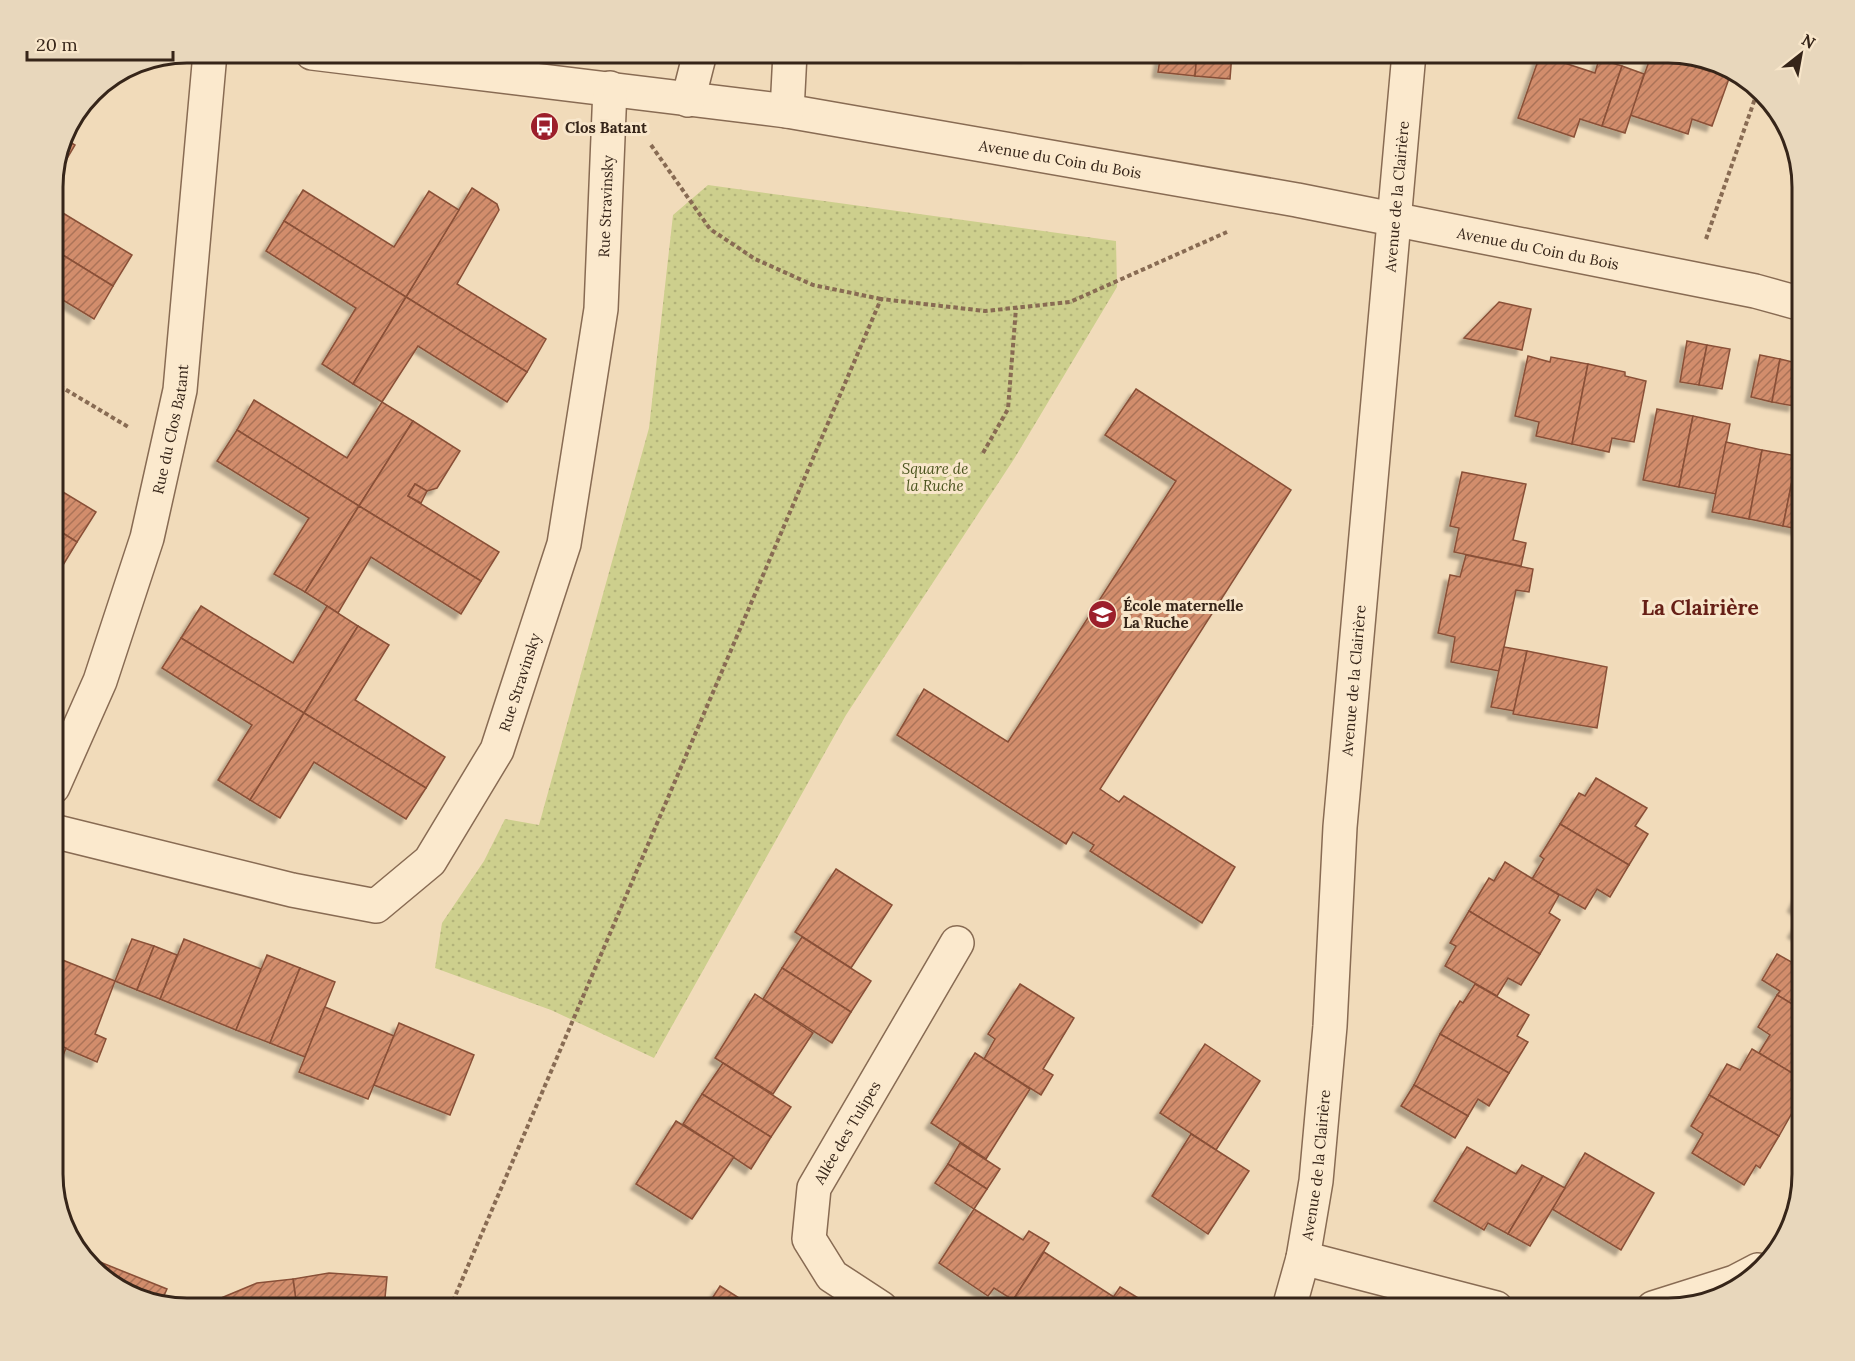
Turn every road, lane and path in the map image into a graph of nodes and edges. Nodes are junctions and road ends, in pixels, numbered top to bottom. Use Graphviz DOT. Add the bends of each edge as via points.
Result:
graph roads {
  1 [pos="209,63"];
  2 [pos="403,63"];
  3 [pos="697,63"];
  4 [pos="789,63"];
  5 [pos="1408,63"];
  6 [pos="610,88"];
  7 [pos="1755,99"];
  8 [pos="688,100"];
  9 [pos="787,111"];
  10 [pos="650,145"];
  11 [pos="1394,219"];
  12 [pos="1232,229"];
  13 [pos="1692,280"];
  14 [pos="881,299"];
  15 [pos="1792,300"];
  16 [pos="1016,308"];
  17 [pos="63,388"];
  18 [pos="166,450"];
  19 [pos="982,453"];
  20 [pos="63,764"];
  21 [pos="63,833"];
  22 [pos="957,944"];
  23 [pos="1303,1258"];
  24 [pos="1713,1289"];
  25 [pos="1689,1296"];
  26 [pos="454,1298"];
  27 [pos="866,1298"];
  28 [pos="1292,1298"];
  29 [pos="1457,1298"];
  1 -- 18 [label="street, Rue du Clos Batant" via="180,390"];
  2 -- 6 [label="street, Avenue du Coin du Bois"];
  3 -- 8 [label="street"];
  4 -- 9 [label="street"];
  5 -- 11 [label="street, Avenue de la Clairière"];
  6 -- 8 [label="street, Avenue du Coin du Bois"];
  6 -- 21 [label="street, Rue Stravinsky" via="601,309 564,544 497,750 430,861 376,906 292,890"];
  7 -- 13 [label="path"];
  8 -- 9 [label="street, Avenue du Coin du Bois"];
  9 -- 11 [label="street, Avenue du Coin du Bois"];
  10 -- 14 [label="path" via="710,229 755,260 813,285"];
  11 -- 13 [label="street, Avenue du Coin du Bois"];
  11 -- 23 [label="street, Avenue de la Clairière" via="1340,827 1330,1026 1317,1170"];
  12 -- 16 [label="path" via="1070,302"];
  13 -- 15 [label="street, Avenue du Coin du Bois"];
  14 -- 16 [label="path" via="985,311"];
  14 -- 26 [label="path"];
  16 -- 19 [label="path" via="1008,409"];
  17 -- 18 [label="path"];
  18 -- 20 [label="street, Rue du Clos Batant" via="147,538 103,670"];
  22 -- 27 [label="street, Allée des Tulipes" via="814,1188 809,1239 832,1276"];
  23 -- 28 [label="street, Avenue de la Clairière"];
  23 -- 29 [label="street"];
  24 -- 25 [label="street"];
}
